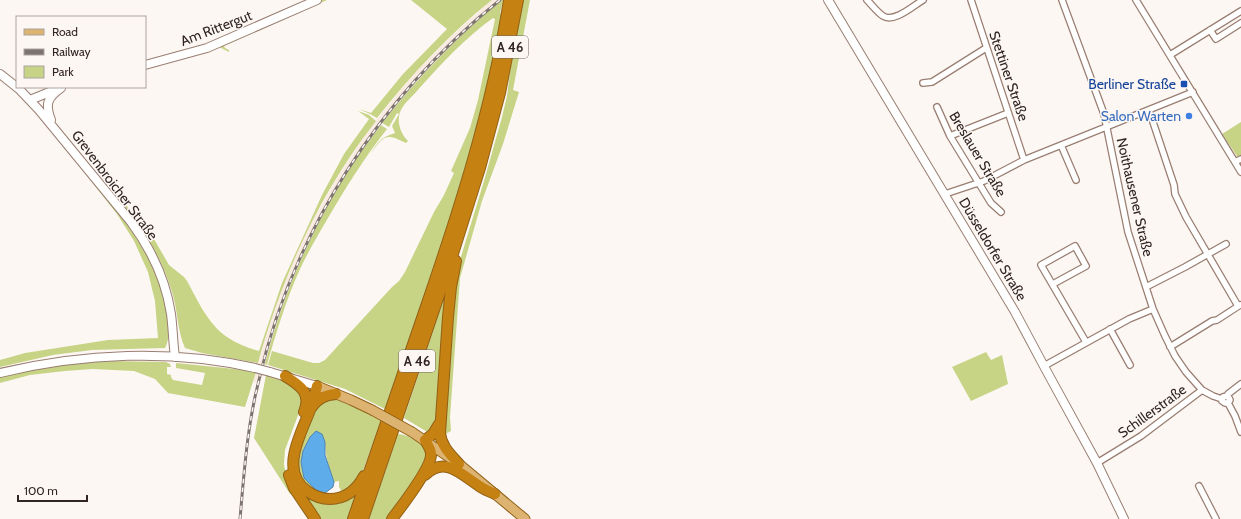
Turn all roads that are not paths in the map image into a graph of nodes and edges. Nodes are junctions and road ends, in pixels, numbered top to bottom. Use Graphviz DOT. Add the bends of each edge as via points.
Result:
graph roads {
  1 [pos="317,0"];
  2 [pos="518,0"];
  3 [pos="828,0"];
  4 [pos="867,0"];
  5 [pos="923,0"];
  6 [pos="971,0"];
  7 [pos="1062,0"];
  8 [pos="1136,0"];
  9 [pos="508,4"];
  10 [pos="1241,11"];
  11 [pos="1241,23"];
  12 [pos="1210,30"];
  13 [pos="986,48"];
  14 [pos="1170,56"];
  15 [pos="146,65"];
  16 [pos="0,74"];
  17 [pos="923,83"];
  18 [pos="16,87"];
  19 [pos="17,88"];
  20 [pos="60,88"];
  21 [pos="62,88"];
  22 [pos="1193,92"];
  23 [pos="30,100"];
  24 [pos="937,107"];
  25 [pos="1148,110"];
  26 [pos="1008,113"];
  27 [pos="52,125"];
  28 [pos="1107,127"];
  29 [pos="950,136"];
  30 [pos="1061,145"];
  31 [pos="1241,159"];
  32 [pos="1024,160"];
  33 [pos="1235,162"];
  34 [pos="1241,172"];
  35 [pos="1076,180"];
  36 [pos="979,183"];
  37 [pos="945,194"];
  38 [pos="470,202"];
  39 [pos="1001,212"];
  40 [pos="1226,244"];
  41 [pos="1208,254"];
  42 [pos="1053,284"];
  43 [pos="1146,287"];
  44 [pos="1240,305"];
  45 [pos="1153,309"];
  46 [pos="1110,329"];
  47 [pos="1086,342"];
  48 [pos="1170,347"];
  49 [pos="175,357"];
  50 [pos="1130,365"];
  51 [pos="1044,366"];
  52 [pos="0,373"];
  53 [pos="285,376"];
  54 [pos="1241,384"];
  55 [pos="317,386"];
  56 [pos="1202,390"];
  57 [pos="336,394"];
  58 [pos="1225,398"];
  59 [pos="309,407"];
  60 [pos="440,420"];
  61 [pos="1241,432"];
  62 [pos="380,440"];
  63 [pos="424,440"];
  64 [pos="1097,463"];
  65 [pos="458,464"];
  66 [pos="417,484"];
  67 [pos="1199,486"];
  68 [pos="495,494"];
  69 [pos="315,519"];
  70 [pos="353,519"];
  71 [pos="362,519"];
  72 [pos="392,519"];
  73 [pos="525,519"];
  74 [pos="1124,519"];
  75 [pos="1216,519"];
  1 -- 15 [label="street, Am Rittergut" via="211,47"];
  2 -- 38 [label="highway, A 46" via="500,93"];
  3 -- 37 [label="street, Düsseldorfer Straße"];
  4 -- 5 [label="street" via="882,16 888,18 896,17"];
  6 -- 13 [label="street, Stettiner Straße"];
  7 -- 28 [label="street, Noithausener Straße"];
  8 -- 14 [label="street"];
  9 -- 62 [label="highway, A 46" via="492,90 470,172"];
  10 -- 12 [label="street"];
  11 -- 12 [label="street" via="1216,39"];
  12 -- 14 [label="street"];
  13 -- 17 [label="street" via="932,82"];
  13 -- 26 [label="street, Stettiner Straße"];
  14 -- 22 [label="street"];
  16 -- 18 [label="street, Grevenbroicher Straße"];
  19 -- 23 [label="street, Grevenbroicher Straße"];
  20 -- 23 [label="street"];
  21 -- 27 [label="street" via="48,101"];
  22 -- 25 [label="street"];
  22 -- 33 [label="street"];
  23 -- 27 [label="street, Grevenbroicher Straße"];
  24 -- 29 [label="street, Breslauer Straße"];
  25 -- 28 [label="street"];
  25 -- 41 [label="street" via="1175,194"];
  26 -- 29 [label="street"];
  26 -- 32 [label="street, Stettiner Straße"];
  27 -- 49 [label="street, Grevenbroicher Straße" via="131,222 152,255 169,302"];
  28 -- 30 [label="street"];
  28 -- 43 [label="street, Noithausener Straße" via="1129,238"];
  29 -- 36 [label="street, Breslauer Straße"];
  30 -- 32 [label="street"];
  30 -- 35 [label="street"];
  31 -- 33 [label="street"];
  32 -- 36 [label="street"];
  33 -- 34 [label="street"];
  36 -- 37 [label="street"];
  36 -- 39 [label="street, Breslauer Straße" via="991,203"];
  37 -- 51 [label="street, Düsseldorfer Straße"];
  38 -- 60 [label="highway" via="449,303"];
  38 -- 71 [label="highway, A 46"];
  40 -- 41 [label="street"];
  41 -- 43 [label="street"];
  41 -- 44 [label="street"];
  42 -- 42 [label="street" via="1041,265 1075,246 1086,266"];
  42 -- 47 [label="street"];
  43 -- 45 [label="street, Noithausener Straße"];
  44 -- 48 [label="street"];
  45 -- 46 [label="street"];
  45 -- 48 [label="street, Noithausener Straße"];
  46 -- 47 [label="street"];
  46 -- 50 [label="street"];
  47 -- 51 [label="street"];
  48 -- 56 [label="street, Noithausener Straße"];
  49 -- 52 [label="street" via="124,356 76,359"];
  49 -- 53 [label="street, bridge" via="255,368"];
  51 -- 64 [label="street, Düsseldorfer Straße"];
  53 -- 55 [label="street"];
  53 -- 59 [label="highway" via="302,388"];
  54 -- 58 [label="street"];
  55 -- 57 [label="main road"];
  55 -- 59 [label="highway"];
  56 -- 58 [label="street, Schillerstraße" via="1213,396"];
  56 -- 64 [label="street, Schillerstraße" via="1141,436"];
  57 -- 59 [label="highway" via="320,398"];
  57 -- 63 [label="main road, bridge" via="372,410"];
  58 -- 61 [label="street, Schillerstraße" via="1225,403 1228,403"];
  59 -- 62 [label="highway" via="293,464 300,484 314,496 325,499 337,498 354,490 364,476"];
  59 -- 69 [label="highway" via="290,445 287,465 292,485"];
  60 -- 63 [label="highway" via="434,433"];
  60 -- 65 [label="highway" via="441,440"];
  62 -- 70 [label="highway, A 46"];
  63 -- 65 [label="main road"];
  63 -- 66 [label="highway" via="431,458"];
  64 -- 74 [label="street, Düsseldorfer Straße"];
  65 -- 68 [label="main road"];
  66 -- 68 [label="highway" via="432,469 447,467 457,470"];
  66 -- 72 [label="highway"];
  67 -- 75 [label="street"];
  68 -- 73 [label="main road"];
}
